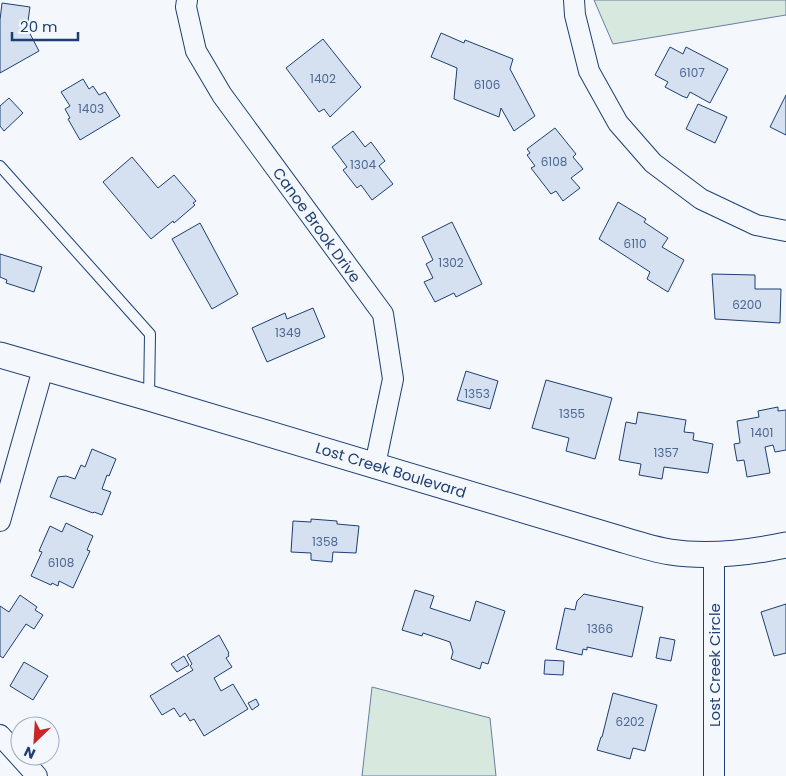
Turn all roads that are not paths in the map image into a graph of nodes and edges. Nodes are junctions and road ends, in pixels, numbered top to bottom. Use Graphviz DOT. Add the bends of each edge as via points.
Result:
graph roads {
  1 [pos="187,0"];
  2 [pos="574,0"];
  3 [pos="0,166"];
  4 [pos="786,231"];
  5 [pos="0,355"];
  6 [pos="42,369"];
  7 [pos="149,398"];
  8 [pos="374,465"];
  9 [pos="0,520"];
  10 [pos="786,545"];
  11 [pos="714,555"];
  12 [pos="0,736"];
  13 [pos="37,776"];
  14 [pos="714,776"];
  1 -- 8 [label="street, Canoe Brook Drive" via="196,51 222,94 382,314 393,379"];
  2 -- 4 [label="street" via="589,71 618,122 653,163 701,199 756,224"];
  3 -- 7 [label="lane" via="150,334"];
  5 -- 6 [label="street, Lost Creek Boulevard"];
  6 -- 7 [label="street, Lost Creek Boulevard"];
  6 -- 9 [label="street"];
  7 -- 8 [label="street, Lost Creek Boulevard"];
  8 -- 11 [label="street, Lost Creek Boulevard" via="616,538 670,552"];
  10 -- 11 [label="street, Lost Creek Boulevard"];
  11 -- 14 [label="street, Lost Creek Circle"];
  12 -- 13 [label="street"];
}
